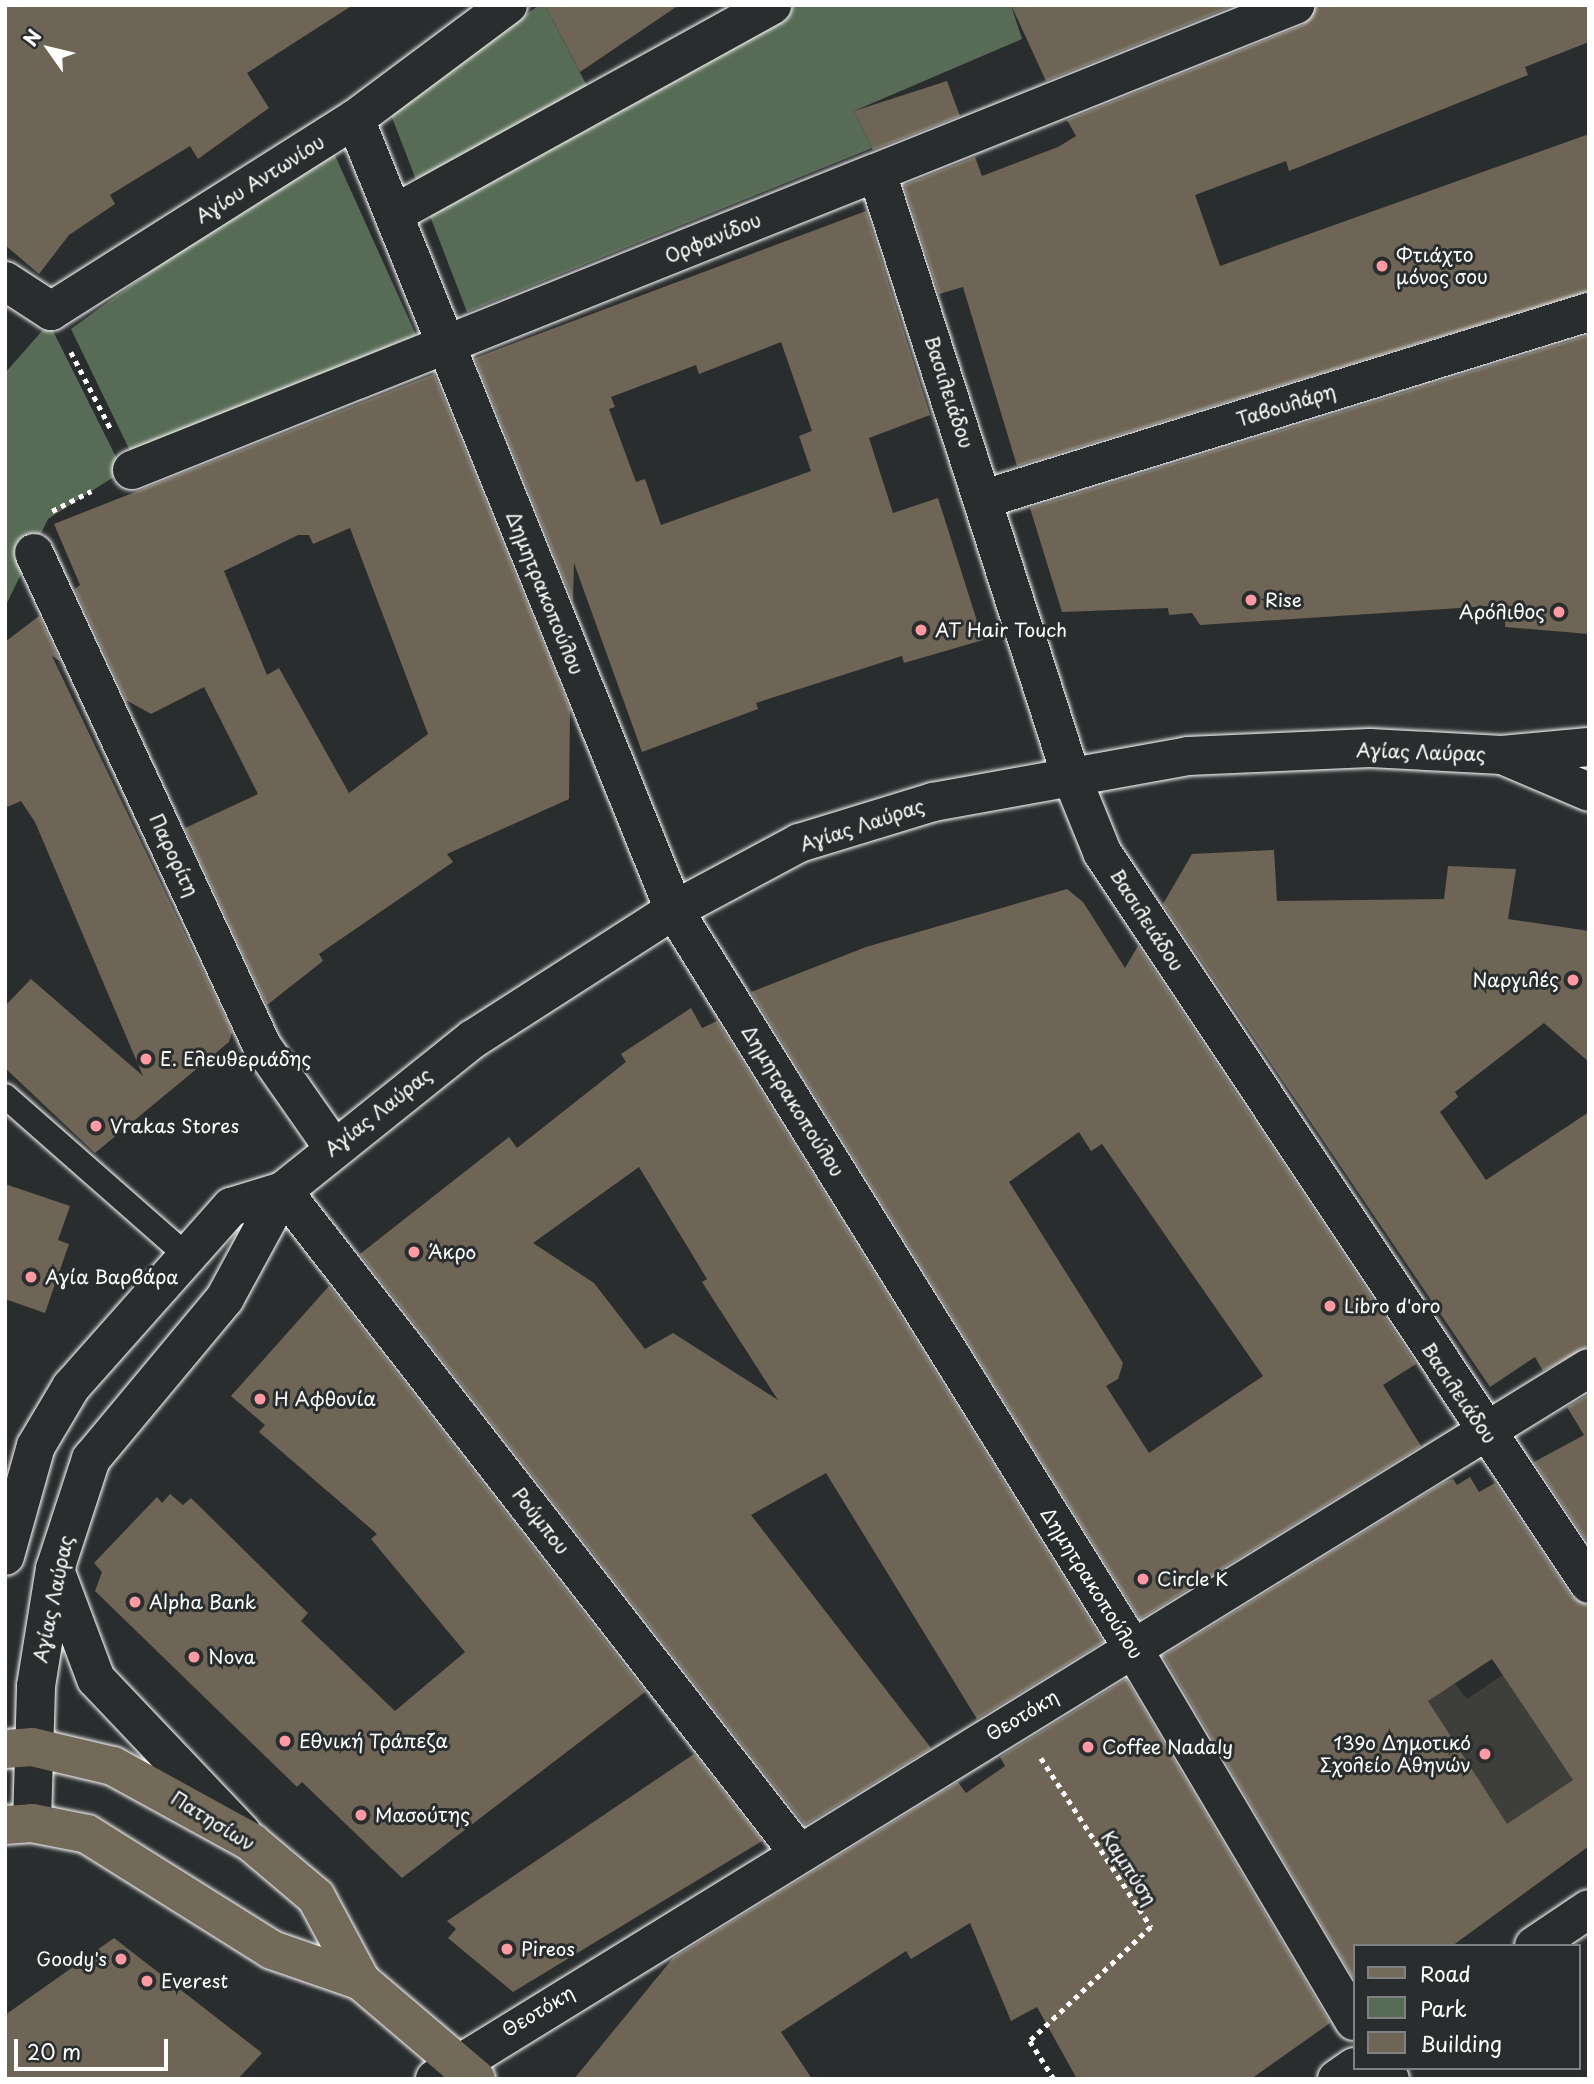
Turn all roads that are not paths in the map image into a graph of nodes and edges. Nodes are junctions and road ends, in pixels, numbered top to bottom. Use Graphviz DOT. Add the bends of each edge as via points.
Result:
graph roads {
  1 [pos="508,5"];
  2 [pos="772,5"];
  3 [pos="1295,5"];
  4 [pos="355,119"];
  5 [pos="877,173"];
  6 [pos="394,214"];
  7 [pos="5,281"];
  8 [pos="1589,312"];
  9 [pos="446,345"];
  10 [pos="132,470"];
  11 [pos="984,499"];
  12 [pos="34,553"];
  13 [pos="1589,747"];
  14 [pos="1502,755"];
  15 [pos="1070,773"];
  16 [pos="1589,792"];
  17 [pos="674,910"];
  18 [pos="5,1096"];
  19 [pos="332,1146"];
  20 [pos="283,1191"];
  21 [pos="184,1253"];
  22 [pos="1589,1367"];
  23 [pos="1485,1431"];
  24 [pos="5,1556"];
  25 [pos="55,1569"];
  26 [pos="1589,1584"];
  27 [pos="1132,1647"];
  28 [pos="18,1748"];
  29 [pos="18,1824"];
  30 [pos="251,1842"];
  31 [pos="798,1852"];
  32 [pos="1589,1909"];
  33 [pos="1537,1944"];
  34 [pos="361,1981"];
  35 [pos="1352,2018"];
  36 [pos="1352,2068"];
  37 [pos="455,2073"];
  38 [pos="1337,2079"];
  1 -- 4 [label="street, Αγίου Αντωνίου"];
  2 -- 6 [label="street"];
  3 -- 5 [label="street, Ορφανίδου"];
  4 -- 6 [label="street, Δημητρακοπούλου"];
  4 -- 7 [label="street, Αγίου Αντωνίου" via="51,311"];
  5 -- 9 [label="street, Ορφανίδου"];
  5 -- 11 [label="street, Βασιλειάδου"];
  6 -- 9 [label="street, Δημητρακοπούλου"];
  8 -- 11 [label="street, Ταβουλάρη"];
  9 -- 10 [label="street, Ορφανίδου"];
  9 -- 17 [label="street, Δημητρακοπούλου"];
  11 -- 15 [label="street, Βασιλειάδου"];
  12 -- 19 [label="street, Παρορίτη" via="262,1046"];
  13 -- 14 [label="street, Αγίας Λαύρας"];
  14 -- 15 [label="street, Αγίας Λαύρας" via="1370,748 1202,755"];
  14 -- 16 [label="street, Αγίας Λαύρας"];
  15 -- 17 [label="street, Αγίας Λαύρας" via="933,802 799,843"];
  15 -- 23 [label="street, Βασιλειάδου" via="1102,852"];
  17 -- 19 [label="street, Αγίας Λαύρας" via="473,1039"];
  17 -- 27 [label="street, Δημητρακοπούλου"];
  18 -- 21 [label="lane"];
  19 -- 20 [label="street, Αγίας Λαύρας"];
  20 -- 21 [label="street, Αγίας Λαύρας" via="231,1207"];
  20 -- 25 [label="street, Αγίας Λαύρας" via="225,1298 91,1459"];
  20 -- 31 [label="street, Ρούμπου"];
  21 -- 24 [label="street, Αγίας Λαύρας" via="53,1413 36,1446"];
  22 -- 23 [label="street, Θεοτόκη"];
  23 -- 26 [label="street, Βασιλειάδου"];
  23 -- 27 [label="street, Θεοτόκη"];
  25 -- 28 [label="street, Αγίας Λαύρας"];
  25 -- 30 [label="street" via="76,1640 96,1679"];
  27 -- 31 [label="street, Θεοτόκη"];
  27 -- 35 [label="street, Δημητρακοπούλου"];
  28 -- 29 [label="street, Αγίας Λαύρας"];
  28 -- 30 [label="main road, Πατησίων" via="113,1766"];
  29 -- 34 [label="main road, Πατησίων" via="87,1834 272,1950"];
  30 -- 34 [label="main road, Πατησίων" via="316,1897"];
  31 -- 37 [label="street, Θεοτόκη"];
  32 -- 33 [label="street"];
  34 -- 37 [label="main road, Πατησίων"];
  36 -- 38 [label="street"];
}
